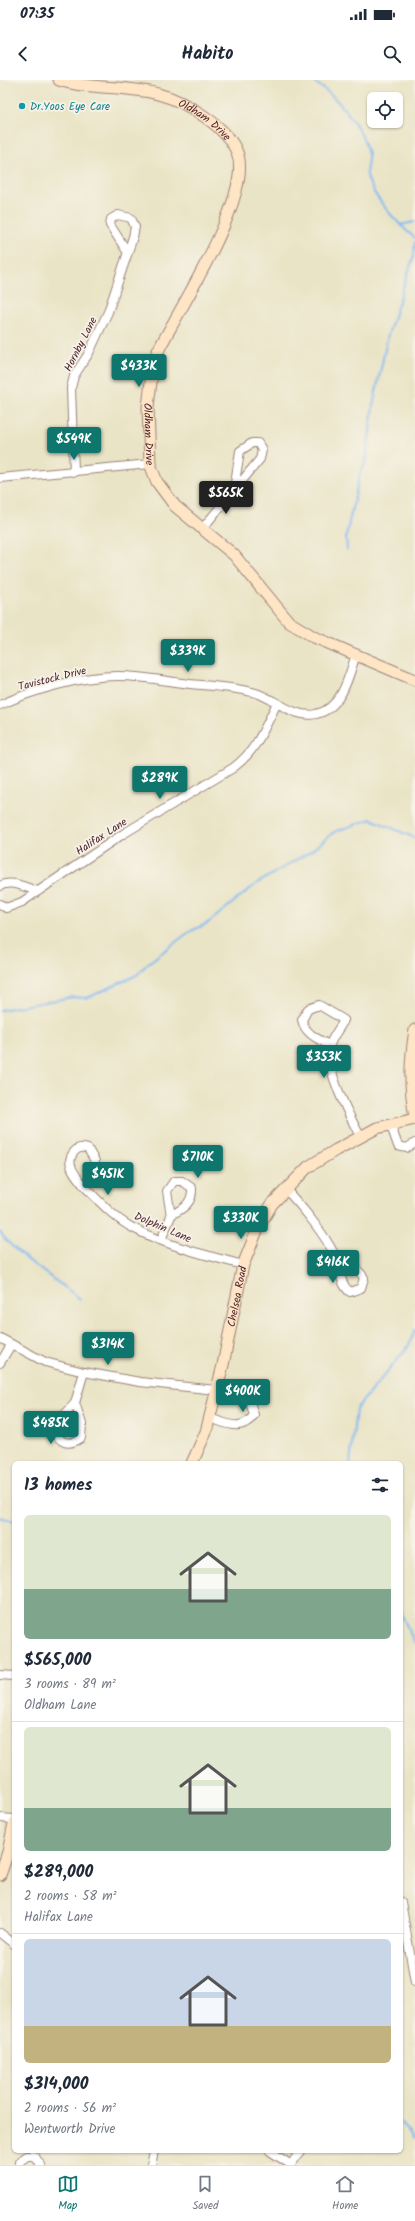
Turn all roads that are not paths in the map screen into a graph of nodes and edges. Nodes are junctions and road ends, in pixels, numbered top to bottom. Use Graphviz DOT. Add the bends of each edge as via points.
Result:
graph roads {
  1 [pos="60,80"];
  2 [pos="128,253"];
  3 [pos="150,464"];
  4 [pos="74,472"];
  5 [pos="0,478"];
  6 [pos="234,489"];
  7 [pos="202,529"];
  8 [pos="356,654"];
  9 [pos="415,680"];
  10 [pos="277,703"];
  11 [pos="0,705"];
  12 [pos="0,886"];
  13 [pos="38,891"];
  14 [pos="0,904"];
  15 [pos="415,1030"];
  16 [pos="329,1045"];
  17 [pos="415,1118"];
  18 [pos="391,1126"];
  19 [pos="360,1136"];
  20 [pos="415,1143"];
  21 [pos="86,1188"];
  22 [pos="285,1189"];
  23 [pos="171,1216"];
  24 [pos="161,1240"];
  25 [pos="337,1263"];
  26 [pos="243,1265"];
  27 [pos="0,1338"];
  28 [pos="11,1345"];
  29 [pos="0,1363"];
  30 [pos="84,1372"];
  31 [pos="216,1390"];
  32 [pos="76,1403"];
  33 [pos="209,1418"];
  34 [pos="193,1461"];
  35 [pos="0,1675"];
  36 [pos="12,1676"];
  37 [pos="0,1818"];
  38 [pos="12,1820"];
  39 [pos="12,1829"];
  40 [pos="4,1851"];
  41 [pos="0,1875"];
  42 [pos="403,1926"];
  43 [pos="0,1933"];
  44 [pos="12,1942"];
  45 [pos="405,1952"];
  46 [pos="415,1982"];
  47 [pos="154,2153"];
  48 [pos="273,2153"];
  49 [pos="299,2153"];
  50 [pos="19,2165"];
  51 [pos="41,2165"];
  52 [pos="151,2165"];
  53 [pos="291,2165"];
  1 -- 3 [label="street, Oldham Drive" via="159,94 204,115 223,132 238,154 239,176 226,222 158,351 148,407"];
  2 -- 4 [label="street, Hornby Lane" via="108,312 70,388"];
  3 -- 4 [label="street"];
  3 -- 7 [label="street, Oldham Drive" via="157,482 175,506"];
  4 -- 5 [label="street"];
  6 -- 6 [label="street" via="260,459 262,450 258,443 252,443 240,451"];
  6 -- 7 [label="street"];
  7 -- 8 [label="street, Oldham Drive" via="234,555 289,622 314,637"];
  8 -- 9 [label="street, Oldham Drive"];
  8 -- 10 [label="street, Tavistock Drive" via="343,692 328,709 315,714 300,713"];
  10 -- 11 [label="street, Tavistock Drive" via="257,694 225,687 117,676 72,682"];
  10 -- 13 [label="street, Halifax Lane" via="257,745 244,760 123,834"];
  12 -- 13 [label="street" via="13,884"];
  13 -- 14 [label="street, Halifax Lane" via="12,907 6,908"];
  15 -- 17 [label="street" via="410,1064"];
  16 -- 16 [label="street" via="315,1038 303,1026 302,1020 308,1009 319,1005 344,1020"];
  16 -- 19 [label="street" via="339,1096"];
  17 -- 18 [label="street, Chelsea Road"];
  18 -- 19 [label="street, Chelsea Road" via="377,1128"];
  18 -- 20 [label="street" via="398,1146 408,1148"];
  19 -- 22 [label="street, Chelsea Road" via="308,1168"];
  21 -- 21 [label="street, Dolphin Lane" via="95,1161 88,1149 82,1147 76,1149 70,1162"];
  21 -- 24 [label="street, Dolphin Lane" via="132,1228"];
  22 -- 25 [label="street" via="300,1204 335,1256"];
  22 -- 26 [label="street, Chelsea Road" via="272,1204 258,1228"];
  23 -- 24 [label="street"];
  24 -- 26 [label="street, Dolphin Lane" via="195,1253"];
  26 -- 31 [label="street, Chelsea Road"];
  27 -- 28 [label="street"];
  28 -- 29 [label="street"];
  28 -- 30 [label="street" via="45,1362"];
  30 -- 31 [label="street" via="140,1382"];
  30 -- 32 [label="street"];
  31 -- 33 [label="street, Chelsea Road"];
  31 -- 33 [label="street" via="250,1402 254,1415 248,1423 237,1426"];
  32 -- 32 [label="street" via="54,1429 63,1442 69,1443 81,1438 82,1424"];
  33 -- 34 [label="street, Chelsea Road" via="206,1432"];
  35 -- 36 [label="street"];
  37 -- 38 [label="street"];
  39 -- 40 [label="street"];
  40 -- 41 [label="street"];
  42 -- 45 [label="street"];
  43 -- 44 [label="street"];
  45 -- 46 [label="street"];
  47 -- 52 [label="street"];
  48 -- 53 [label="street"];
  49 -- 53 [label="street"];
  50 -- 51 [label="street" via="27,2156 34,2156"];
}
